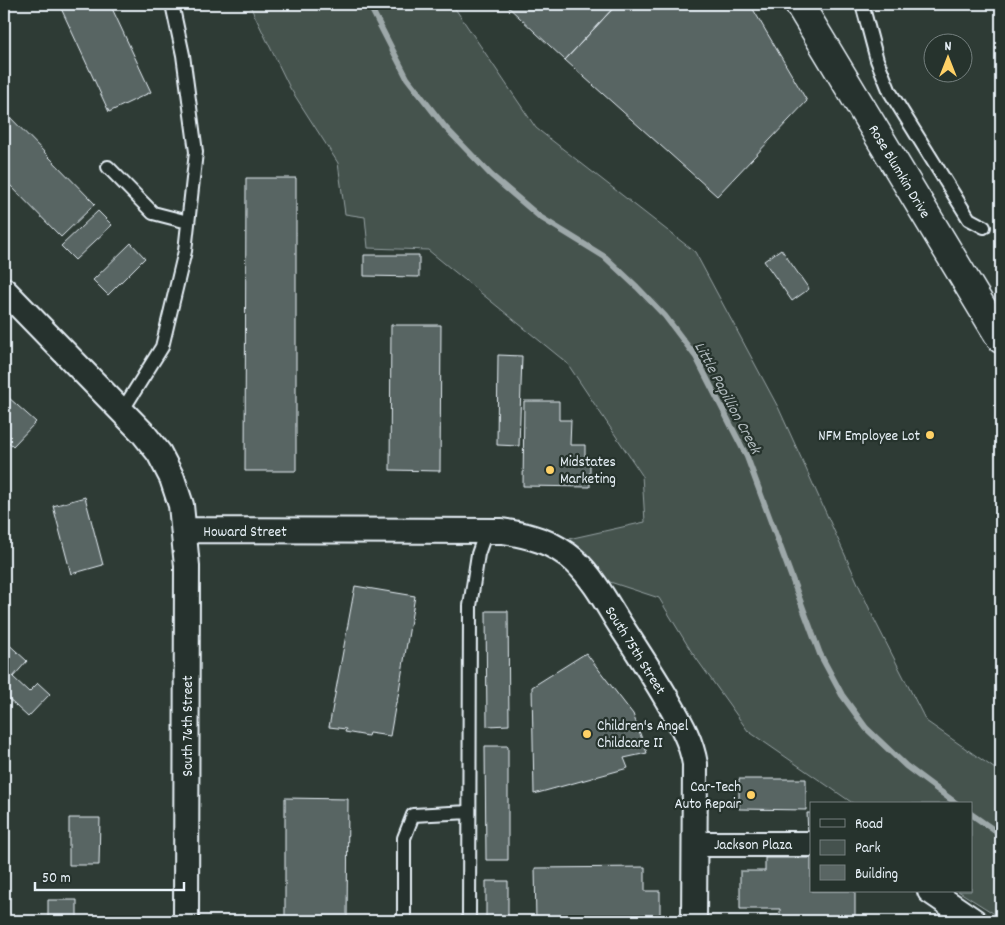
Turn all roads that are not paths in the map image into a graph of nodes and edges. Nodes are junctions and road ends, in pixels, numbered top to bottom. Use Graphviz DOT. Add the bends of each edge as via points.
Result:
graph roads {
  1 [pos="172,4"];
  2 [pos="799,4"];
  3 [pos="862,4"];
  4 [pos="108,167"];
  5 [pos="188,222"];
  6 [pos="984,227"];
  7 [pos="4,290"];
  8 [pos="998,327"];
  9 [pos="122,411"];
  10 [pos="184,530"];
  11 [pos="486,531"];
  12 [pos="522,534"];
  13 [pos="468,812"];
  14 [pos="694,844"];
  15 [pos="810,844"];
  16 [pos="931,892"];
  17 [pos="186,921"];
  18 [pos="404,921"];
  19 [pos="469,921"];
  20 [pos="694,921"];
  21 [pos="974,921"];
  1 -- 5 [label="lane" via="183,55 196,152"];
  2 -- 8 [label="main road, Rose Blumkin Drive"];
  3 -- 6 [label="lane" via="877,60 890,92 969,219"];
  4 -- 5 [label="lane" via="152,213"];
  5 -- 9 [label="lane" via="185,251 162,347"];
  7 -- 9 [label="street, Howard Street"];
  9 -- 10 [label="street, Howard Street" via="159,453 181,505"];
  10 -- 11 [label="street, Howard Street"];
  10 -- 17 [label="street, South 76th Street" via="187,566"];
  11 -- 12 [label="street, Howard Street"];
  11 -- 13 [label="lane" via="478,554 470,606"];
  12 -- 14 [label="street, South 75th Street" via="558,548 591,579 687,735 695,764"];
  13 -- 18 [label="lane" via="413,815 404,838"];
  13 -- 19 [label="lane"];
  14 -- 15 [label="street, Jackson Plaza"];
  14 -- 20 [label="street, South 75th Street"];
  16 -- 21 [label="street"];
}
